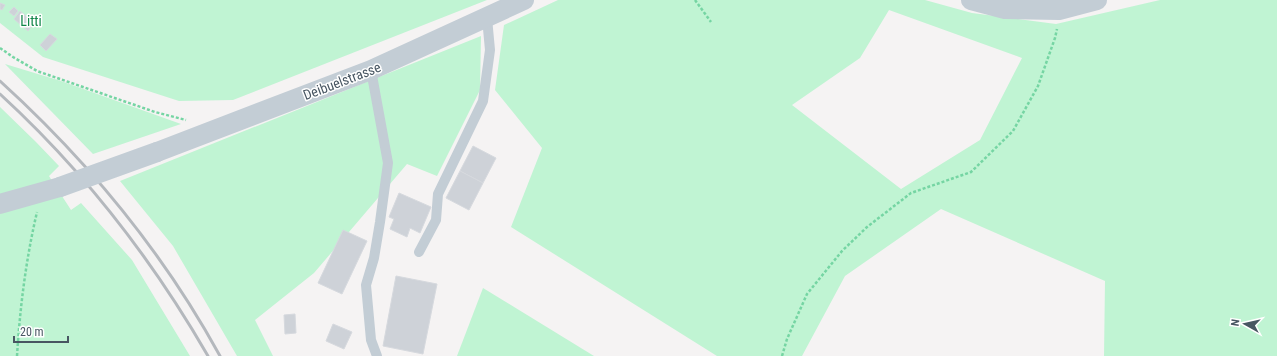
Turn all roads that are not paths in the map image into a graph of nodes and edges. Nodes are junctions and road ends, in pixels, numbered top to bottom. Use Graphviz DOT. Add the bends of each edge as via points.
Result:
graph roads {
  1 [pos="524,0"];
  2 [pos="971,0"];
  3 [pos="1097,0"];
  4 [pos="487,18"];
  5 [pos="371,70"];
  6 [pos="0,204"];
  7 [pos="419,252"];
  8 [pos="377,356"];
  1 -- 4 [label="street, Deibuelstrasse"];
  2 -- 3 [label="street" via="1005,9 1059,10"];
  4 -- 5 [label="street, Deibuelstrasse"];
  4 -- 7 [label="lane" via="490,50 482,101 438,194 436,220"];
  5 -- 6 [label="street, Deibuelstrasse, bridge" via="157,152"];
  5 -- 8 [label="lane" via="388,163 374,258 366,285 371,340"];
}
